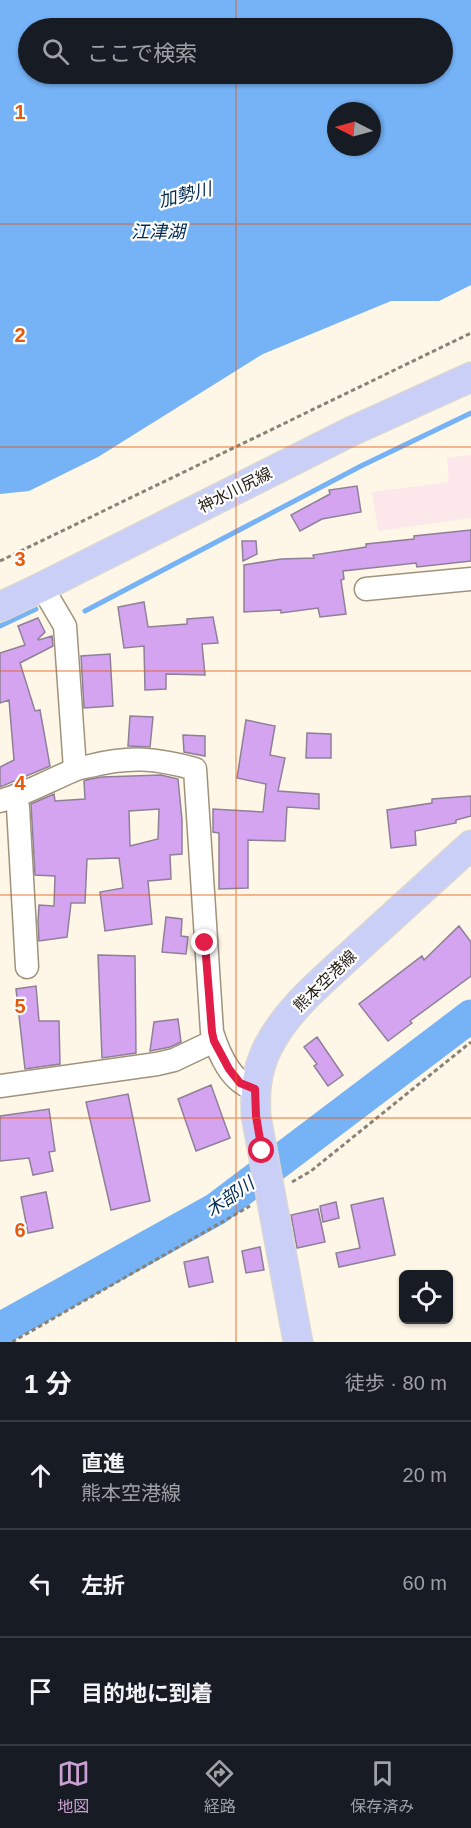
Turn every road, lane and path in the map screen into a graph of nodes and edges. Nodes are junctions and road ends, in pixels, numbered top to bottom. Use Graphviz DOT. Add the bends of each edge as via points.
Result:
graph roads {
  1 [pos="471,333"];
  2 [pos="471,377"];
  3 [pos="0,561"];
  4 [pos="471,579"];
  5 [pos="42,587"];
  6 [pos="366,589"];
  7 [pos="0,606"];
  8 [pos="75,769"];
  9 [pos="8,799"];
  10 [pos="471,845"];
  11 [pos="27,967"];
  12 [pos="214,1041"];
  13 [pos="471,1042"];
  14 [pos="0,1086"];
  15 [pos="255,1089"];
  16 [pos="270,1192"];
  17 [pos="12,1342"];
  18 [pos="298,1342"];
  1 -- 3 [label="path"];
  2 -- 5 [label="main road, 神水川尻線" via="350,432"];
  4 -- 6 [label="street"];
  5 -- 7 [label="main road, 神水川尻線"];
  5 -- 8 [label="street" via="65,626"];
  8 -- 9 [label="street"];
  8 -- 12 [label="street" via="134,759 166,761 195,769"];
  9 -- 11 [label="street" via="18,807"];
  10 -- 15 [label="main road, 熊本空港線" via="305,997 267,1050"];
  12 -- 14 [label="street" via="157,1064"];
  12 -- 15 [label="street" via="240,1083"];
  13 -- 16 [label="path" via="311,1171"];
  15 -- 16 [label="main road, 熊本空港線"];
  16 -- 17 [label="path"];
  16 -- 18 [label="main road"];
}
